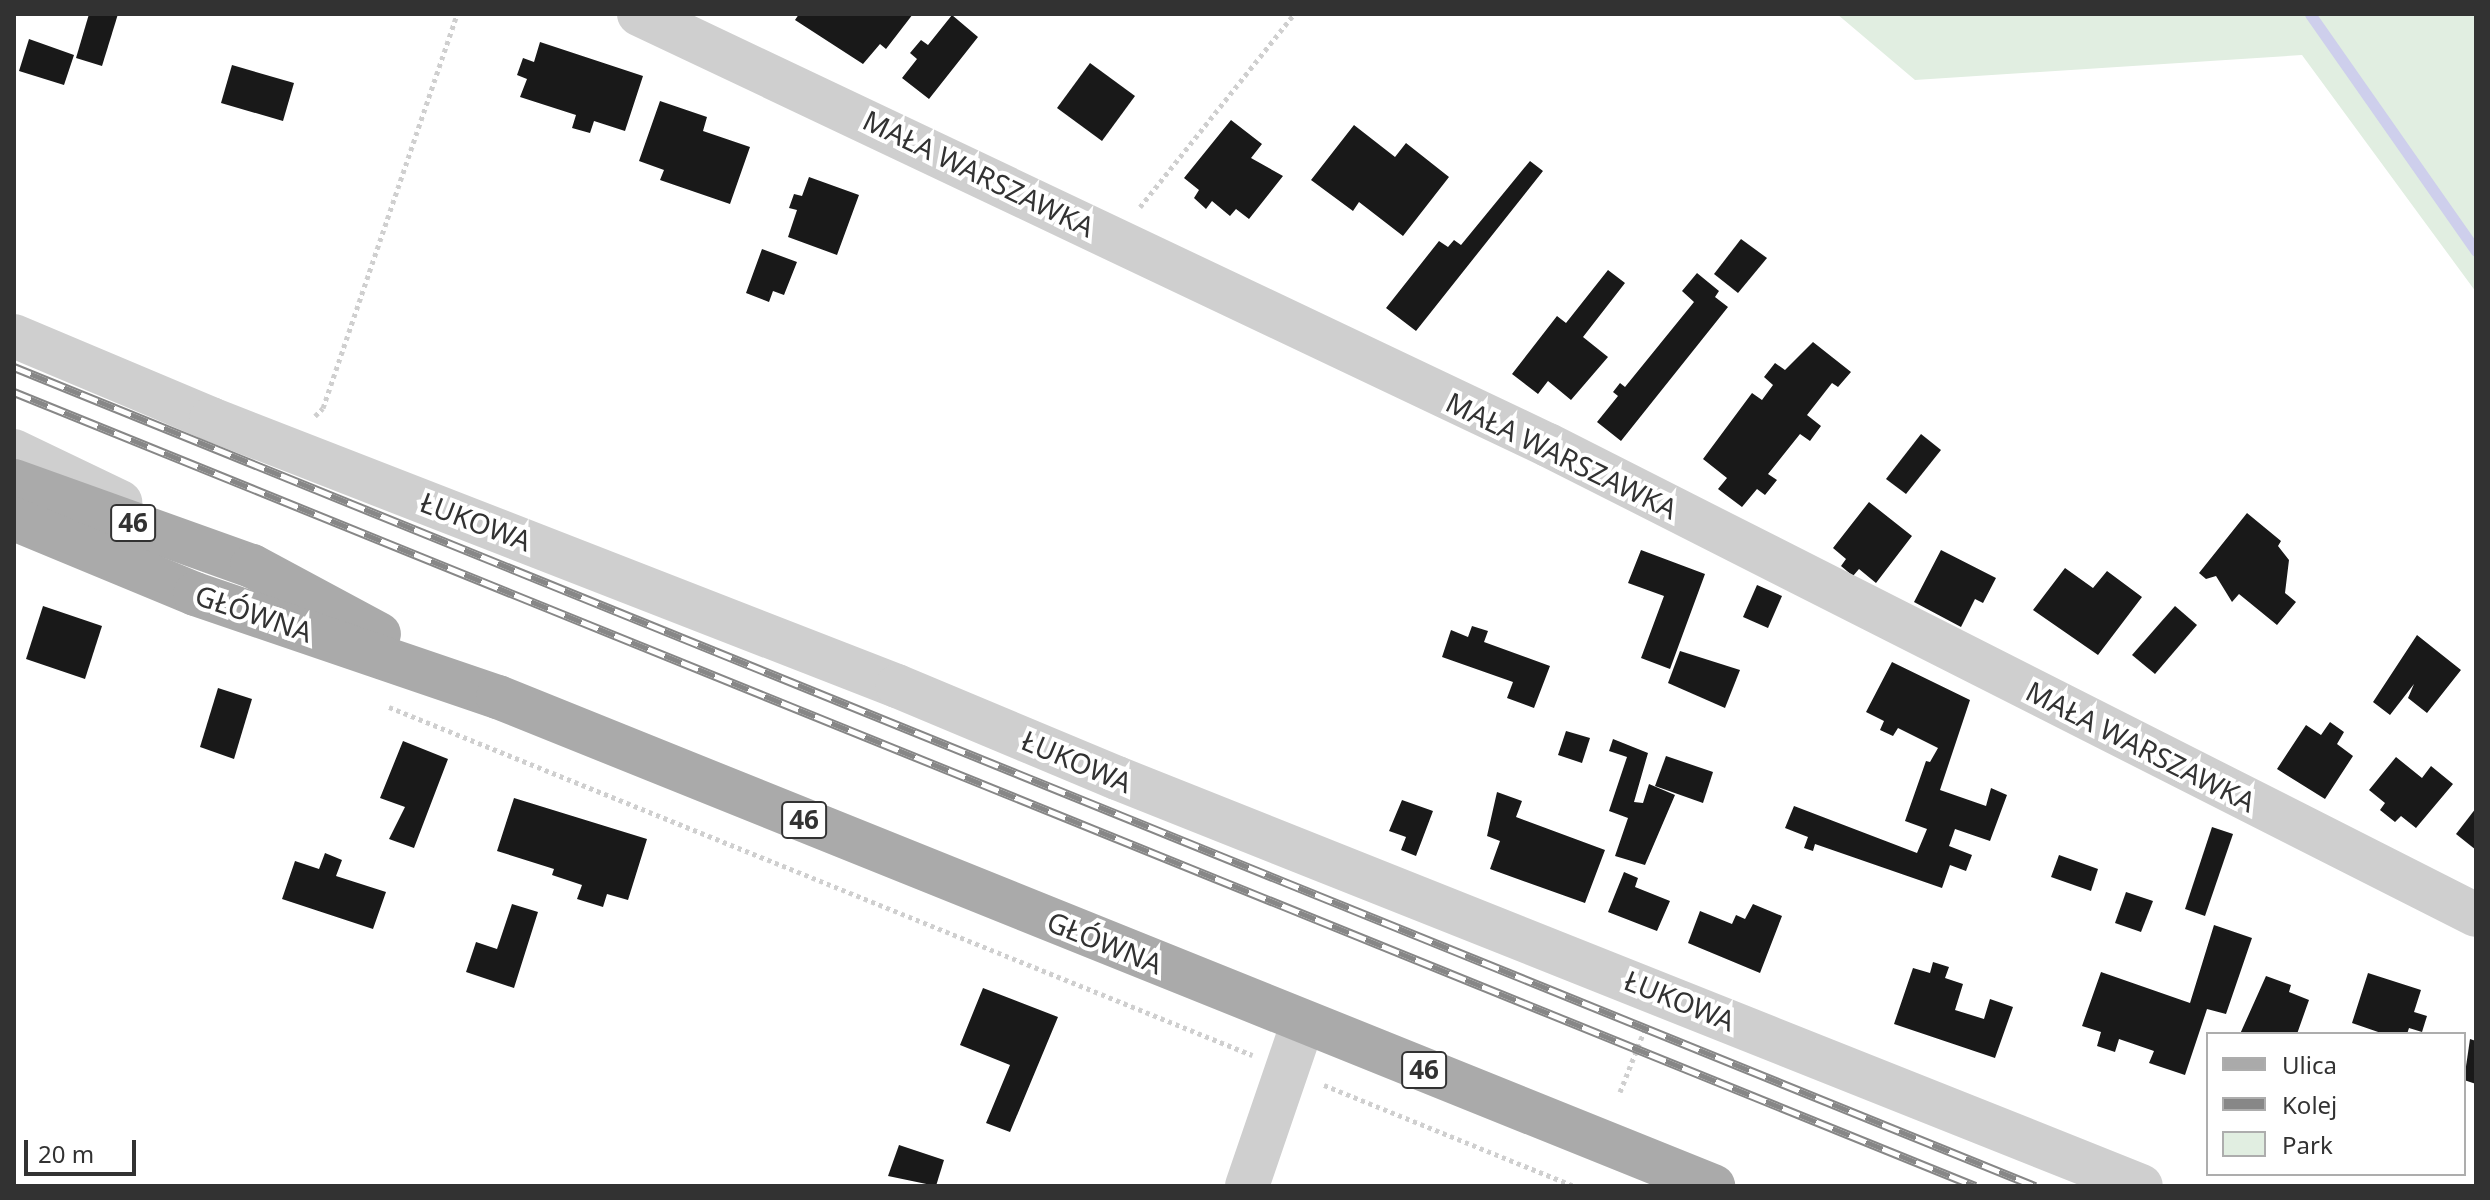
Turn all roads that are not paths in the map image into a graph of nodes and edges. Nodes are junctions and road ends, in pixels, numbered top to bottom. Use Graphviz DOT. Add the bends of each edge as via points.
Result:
graph roads {
  1 [pos="639,14"];
  2 [pos="14,336"];
  3 [pos="14,451"];
  4 [pos="14,481"];
  5 [pos="14,519"];
  6 [pos="252,566"];
  7 [pos="498,697"];
  8 [pos="2476,915"];
  9 [pos="1303,1022"];
  10 [pos="1247,1186"];
  11 [pos="1713,1186"];
  12 [pos="2141,1186"];
  1 -- 8 [label="street, MAŁA WARSZAWKA" via="1561,452"];
  2 -- 12 [label="street, ŁUKOWA"];
  3 -- 6 [label="street, GŁÓWNA"];
  4 -- 6 [label="main road, GŁÓWNA / 46"];
  5 -- 7 [label="main road, GŁÓWNA / 46" via="195,594"];
  6 -- 7 [label="main road, GŁÓWNA / 46"];
  7 -- 9 [label="main road, GŁÓWNA / 46"];
  9 -- 10 [label="street"];
  9 -- 11 [label="main road, GŁÓWNA / 46"];
}
